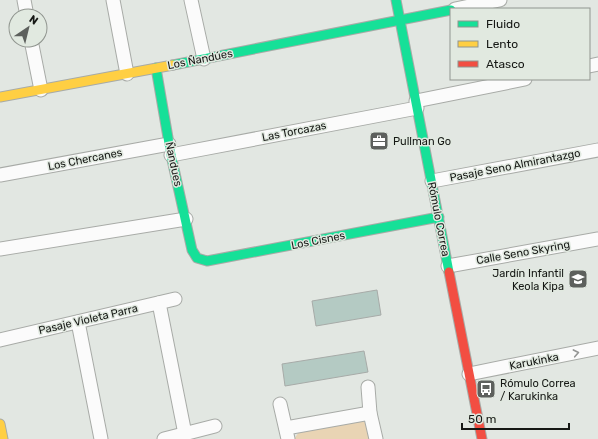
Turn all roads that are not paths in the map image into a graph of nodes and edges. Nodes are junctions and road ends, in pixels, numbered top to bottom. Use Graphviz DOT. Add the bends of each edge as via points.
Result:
graph roads {
  1 [pos="113,0"];
  2 [pos="191,0"];
  3 [pos="396,0"];
  4 [pos="500,0"];
  5 [pos="460,8"];
  6 [pos="450,10"];
  7 [pos="400,20"];
  8 [pos="33,48"];
  9 [pos="204,59"];
  10 [pos="156,68"];
  11 [pos="127,74"];
  12 [pos="521,80"];
  13 [pos="41,90"];
  14 [pos="0,97"];
  15 [pos="417,104"];
  16 [pos="170,149"];
  17 [pos="598,150"];
  18 [pos="0,175"];
  19 [pos="432,181"];
  20 [pos="439,217"];
  21 [pos="186,219"];
  22 [pos="598,239"];
  23 [pos="0,249"];
  24 [pos="197,258"];
  25 [pos="448,266"];
  26 [pos="175,299"];
  27 [pos="159,303"];
  28 [pos="78,322"];
  29 [pos="0,340"];
  30 [pos="598,348"];
  31 [pos="469,374"];
  32 [pos="368,387"];
  33 [pos="280,404"];
  34 [pos="370,413"];
  35 [pos="0,424"];
  36 [pos="215,426"];
  37 [pos="185,434"];
  38 [pos="287,434"];
  39 [pos="3,439"];
  40 [pos="101,439"];
  41 [pos="164,439"];
  42 [pos="376,439"];
  43 [pos="482,439"];
  1 -- 11 [label="street"];
  2 -- 9 [label="street"];
  3 -- 7 [label="street, Rómulo Correa"];
  4 -- 5 [label="street"];
  6 -- 7 [label="street, Los Ñandúes"];
  7 -- 9 [label="street, Los Ñandúes"];
  7 -- 15 [label="street, Rómulo Correa"];
  8 -- 13 [label="street"];
  9 -- 10 [label="street, Los Ñandúes"];
  10 -- 11 [label="street, Los Ñandúes"];
  10 -- 16 [label="street, Ñandues"];
  11 -- 13 [label="street, Los Ñandúes"];
  12 -- 15 [label="street, Las Torcazas"];
  13 -- 14 [label="street, Los Ñandúes"];
  15 -- 16 [label="street, Las Torcazas"];
  15 -- 19 [label="street, Rómulo Correa"];
  16 -- 18 [label="street, Los Chercanes"];
  16 -- 21 [label="street, Ñandues"];
  17 -- 19 [label="street, Pasaje Seno Almirantazgo"];
  19 -- 20 [label="street, Rómulo Correa"];
  20 -- 24 [label="street, Los Cisnes" via="206,261"];
  20 -- 25 [label="street, Rómulo Correa"];
  21 -- 23 [label="street"];
  21 -- 24 [label="street, Ñandues" via="192,250"];
  22 -- 25 [label="street, Calle Seno Skyring"];
  25 -- 31 [label="street, Rómulo Correa"];
  26 -- 27 [label="street, Pasaje Violeta Parra"];
  27 -- 28 [label="street, Pasaje Violeta Parra"];
  27 -- 37 [label="street"];
  28 -- 29 [label="street, Pasaje Violeta Parra"];
  28 -- 40 [label="street"];
  31 -- 30 [label="street, Karukinka, one-way"];
  31 -- 43 [label="street, Rómulo Correa"];
  32 -- 34 [label="street"];
  33 -- 38 [label="street"];
  34 -- 38 [label="street"];
  34 -- 42 [label="street"];
  35 -- 39 [label="street"];
  36 -- 37 [label="street"];
  37 -- 41 [label="street"];
}
